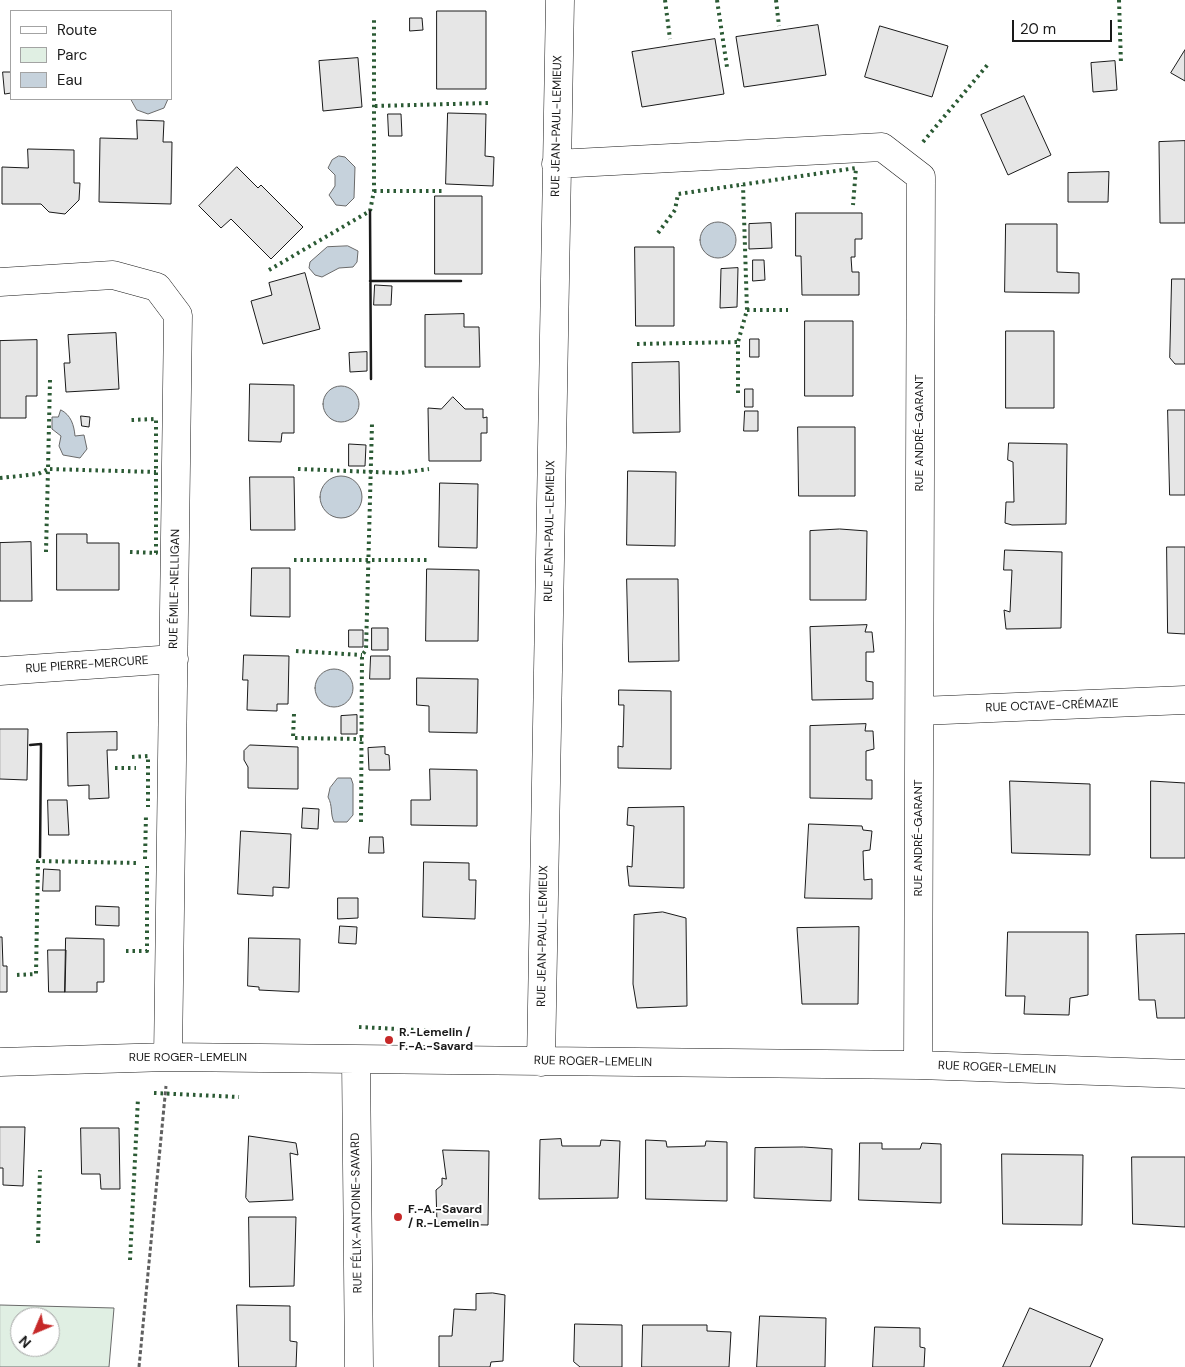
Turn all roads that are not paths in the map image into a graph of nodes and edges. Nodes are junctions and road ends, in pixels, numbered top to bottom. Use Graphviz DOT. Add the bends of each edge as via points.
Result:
graph roads {
  1 [pos="560,0"];
  2 [pos="556,164"];
  3 [pos="0,282"];
  4 [pos="174,659"];
  5 [pos="0,671"];
  6 [pos="1185,700"];
  7 [pos="920,711"];
  8 [pos="168,1057"];
  9 [pos="356,1060"];
  10 [pos="0,1062"];
  11 [pos="541,1062"];
  12 [pos="918,1065"];
  13 [pos="1185,1074"];
  14 [pos="359,1367"];
  1 -- 2 [label="street, RUE JEAN-PAUL-LEMIEUX"];
  2 -- 7 [label="street, RUE ANDRÉ-GARANT" via="882,147 921,177"];
  2 -- 11 [label="street, RUE JEAN-PAUL-LEMIEUX"];
  3 -- 4 [label="street, RUE ÉMILE-NELLIGAN" via="114,275 157,287 178,315"];
  4 -- 5 [label="street, RUE PIERRE-MERCURE"];
  4 -- 8 [label="street, RUE ÉMILE-NELLIGAN"];
  6 -- 7 [label="street, RUE OCTAVE-CRÉMAZIE"];
  7 -- 12 [label="street, RUE ANDRÉ-GARANT"];
  8 -- 9 [label="street, RUE ROGER-LEMELIN"];
  8 -- 10 [label="street, RUE ROGER-LEMELIN"];
  9 -- 11 [label="street, RUE ROGER-LEMELIN"];
  9 -- 14 [label="street, RUE FÉLIX-ANTOINE-SAVARD"];
  11 -- 12 [label="street, RUE ROGER-LEMELIN"];
  12 -- 13 [label="street, RUE ROGER-LEMELIN"];
}
